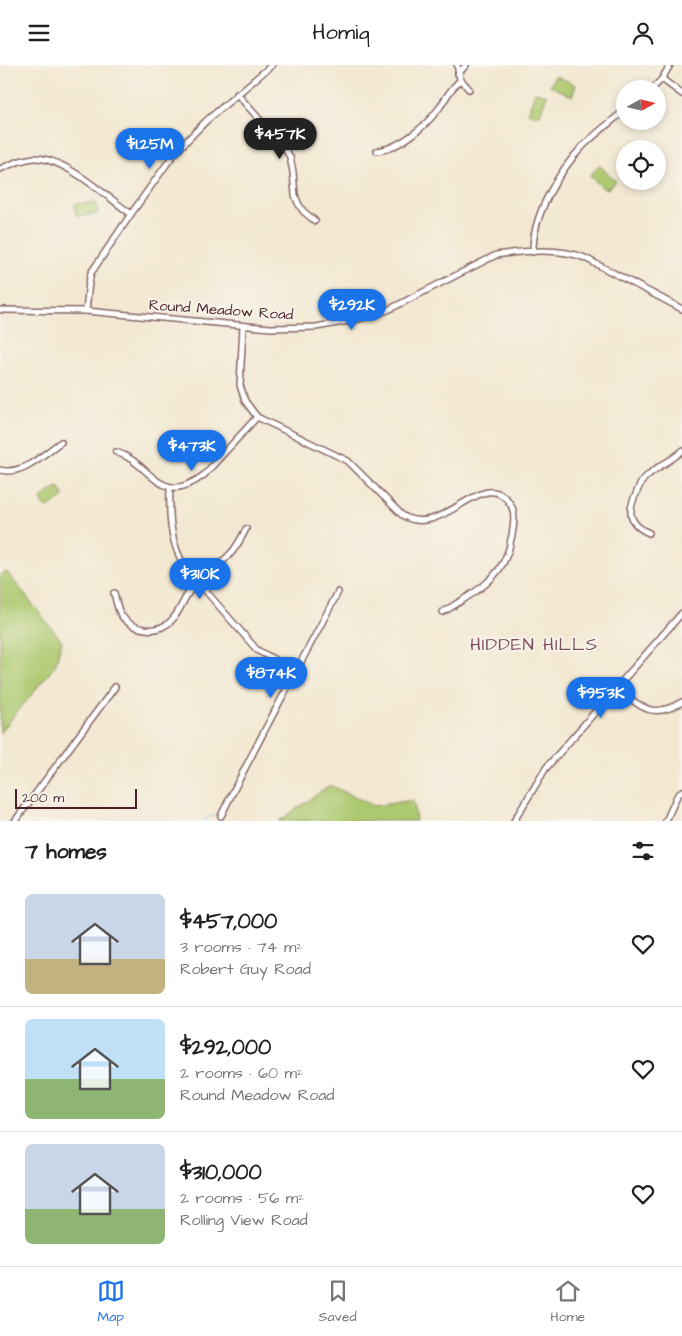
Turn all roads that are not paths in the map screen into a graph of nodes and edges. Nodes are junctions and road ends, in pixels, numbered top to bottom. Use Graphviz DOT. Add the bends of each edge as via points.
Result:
graph roads {
  1 [pos="272,65"];
  2 [pos="457,65"];
  3 [pos="466,65"];
  4 [pos="670,65"];
  5 [pos="459,77"];
  6 [pos="662,79"];
  7 [pos="469,89"];
  8 [pos="237,94"];
  9 [pos="682,94"];
  10 [pos="616,118"];
  11 [pos="377,151"];
  12 [pos="0,169"];
  13 [pos="131,214"];
  14 [pos="315,221"];
  15 [pos="533,252"];
  16 [pos="682,309"];
  17 [pos="0,310"];
  18 [pos="86,311"];
  19 [pos="243,326"];
  20 [pos="257,417"];
  21 [pos="61,442"];
  22 [pos="682,451"];
  23 [pos="116,452"];
  24 [pos="0,470"];
  25 [pos="170,487"];
  26 [pos="246,529"];
  27 [pos="649,533"];
  28 [pos="197,581"];
  29 [pos="338,592"];
  30 [pos="114,593"];
  31 [pos="444,612"];
  32 [pos="682,613"];
  33 [pos="296,672"];
  34 [pos="115,687"];
  35 [pos="617,687"];
  36 [pos="682,702"];
  37 [pos="682,791"];
  38 [pos="221,816"];
  39 [pos="15,821"];
  40 [pos="514,821"];
  41 [pos="666,821"];
  1 -- 8 [label="street"];
  2 -- 5 [label="street"];
  3 -- 5 [label="street"];
  4 -- 6 [label="street"];
  5 -- 7 [label="street"];
  5 -- 11 [label="street" via="426,124 386,150"];
  6 -- 9 [label="street"];
  8 -- 13 [label="street" via="174,154"];
  8 -- 14 [label="street" via="284,147 290,157 298,203"];
  10 -- 15 [label="street" via="584,145 564,171 539,217"];
  12 -- 13 [label="street" via="27,159 53,161"];
  13 -- 18 [label="street" via="92,273"];
  15 -- 16 [label="street, Round Meadow Road" via="579,255"];
  15 -- 19 [label="street, Round Meadow Road" via="508,253 487,259 410,300 362,318 303,328"];
  17 -- 18 [label="street, Round Meadow Road"];
  18 -- 19 [label="street, Round Meadow Road"];
  19 -- 20 [label="street" via="240,385 245,401"];
  20 -- 25 [label="street" via="204,475 194,483"];
  20 -- 31 [label="street" via="348,461 394,508 413,521 438,517 478,494 488,492 505,497 514,516 508,554 482,587"];
  21 -- 24 [label="street" via="20,470"];
  22 -- 27 [label="street" via="647,476 632,502 630,511 635,524"];
  23 -- 25 [label="street" via="156,481"];
  25 -- 28 [label="street" via="173,541 185,567"];
  26 -- 28 [label="street" via="231,554"];
  28 -- 30 [label="street" via="172,620 154,629 139,628 125,619 120,614"];
  28 -- 33 [label="street" via="257,650"];
  29 -- 33 [label="street"];
  32 -- 35 [label="street"];
  33 -- 38 [label="street"];
  34 -- 39 [label="street"];
  35 -- 36 [label="street" via="649,710 664,711"];
  35 -- 40 [label="street" via="546,768"];
  37 -- 41 [label="street"];
}
